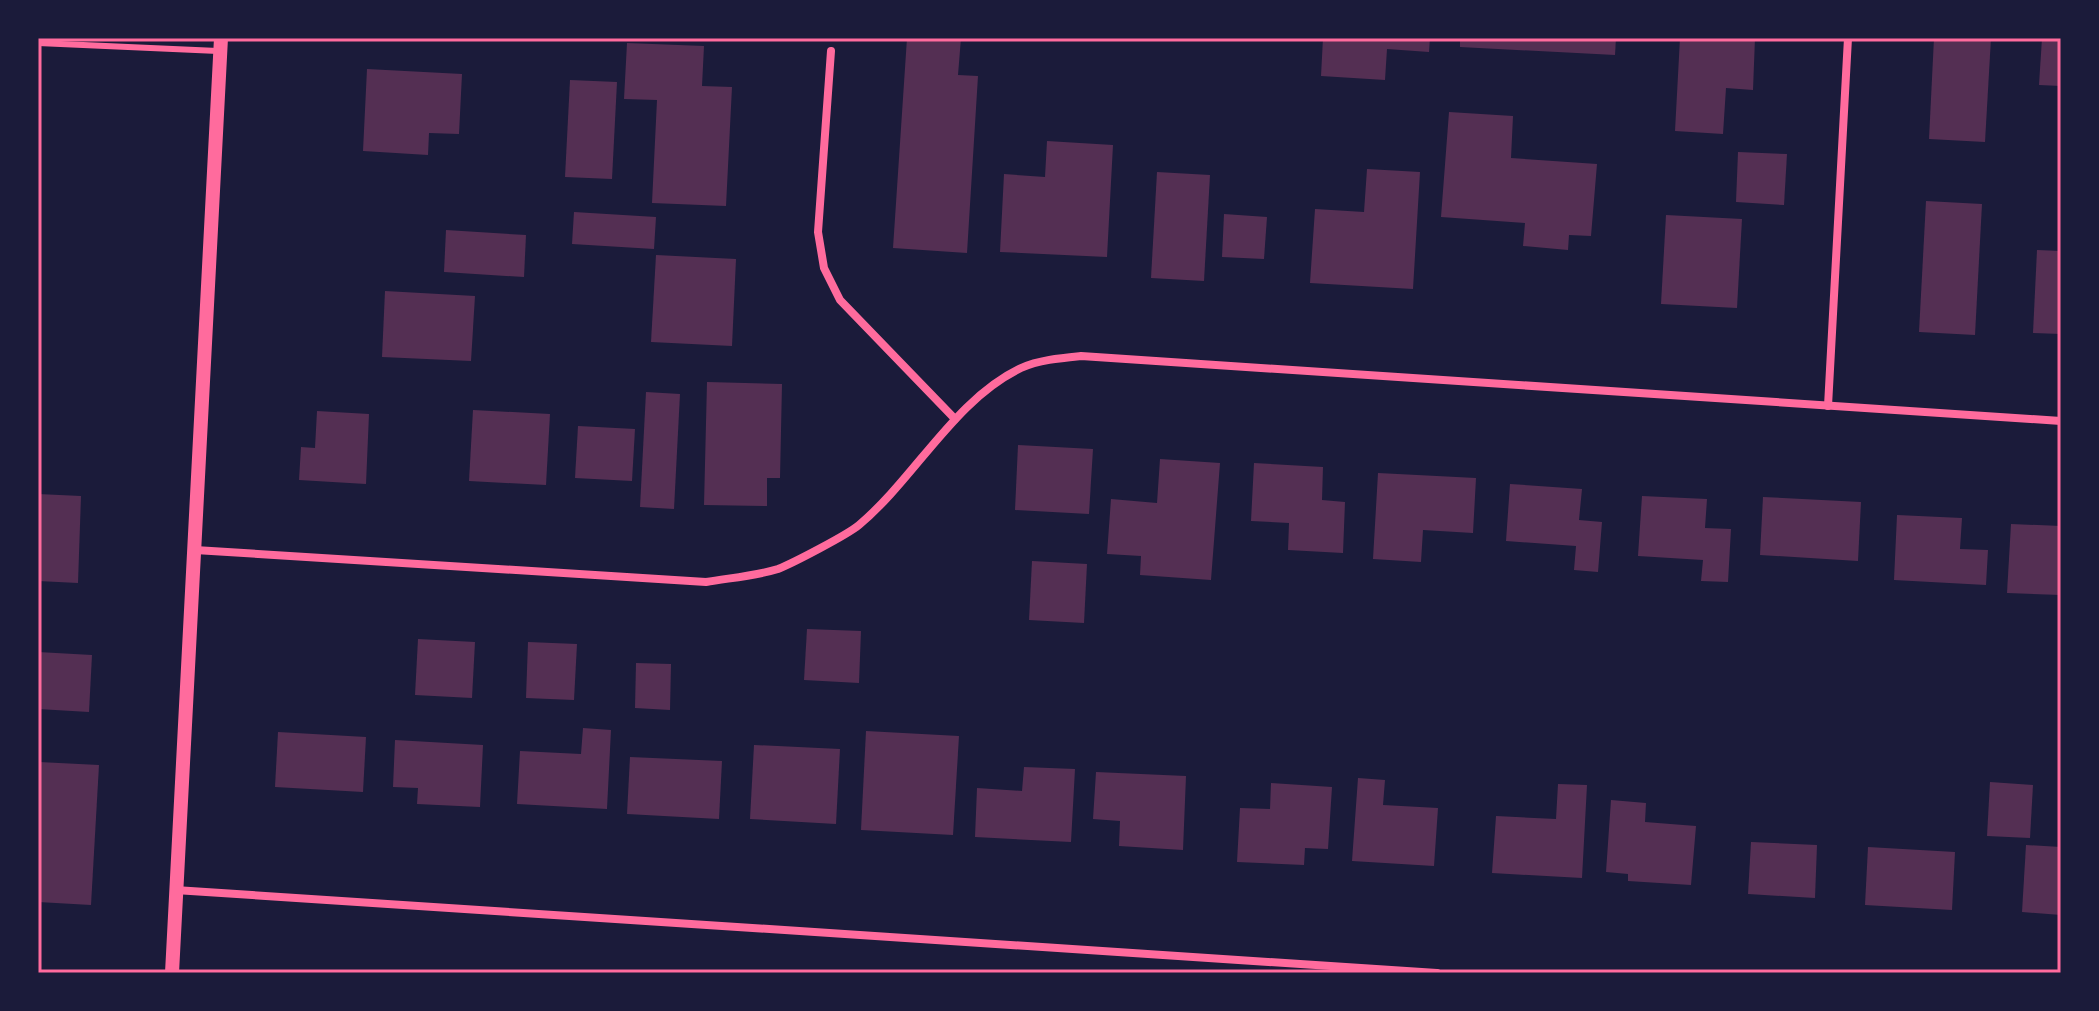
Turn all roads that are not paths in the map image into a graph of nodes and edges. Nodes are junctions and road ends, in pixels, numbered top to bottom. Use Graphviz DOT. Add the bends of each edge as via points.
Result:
graph roads {
  1 [pos="1848,38"];
  2 [pos="38,43"];
  3 [pos="221,44"];
  4 [pos="831,51"];
  5 [pos="1828,406"];
  6 [pos="955,419"];
  7 [pos="2061,421"];
  8 [pos="195,550"];
  9 [pos="175,890"];
  10 [pos="172,973"];
  11 [pos="1437,973"];
  1 -- 5 [label="street"];
  2 -- 3 [label="lane"];
  3 -- 8 [label="street"];
  4 -- 6 [label="street" via="818,232 824,268 840,300"];
  5 -- 6 [label="street" via="1081,356 1023,367 994,384"];
  5 -- 7 [label="street"];
  6 -- 8 [label="street" via="908,477 857,527 778,569 706,582"];
  8 -- 9 [label="street"];
  9 -- 10 [label="street"];
  9 -- 11 [label="street"];
}
